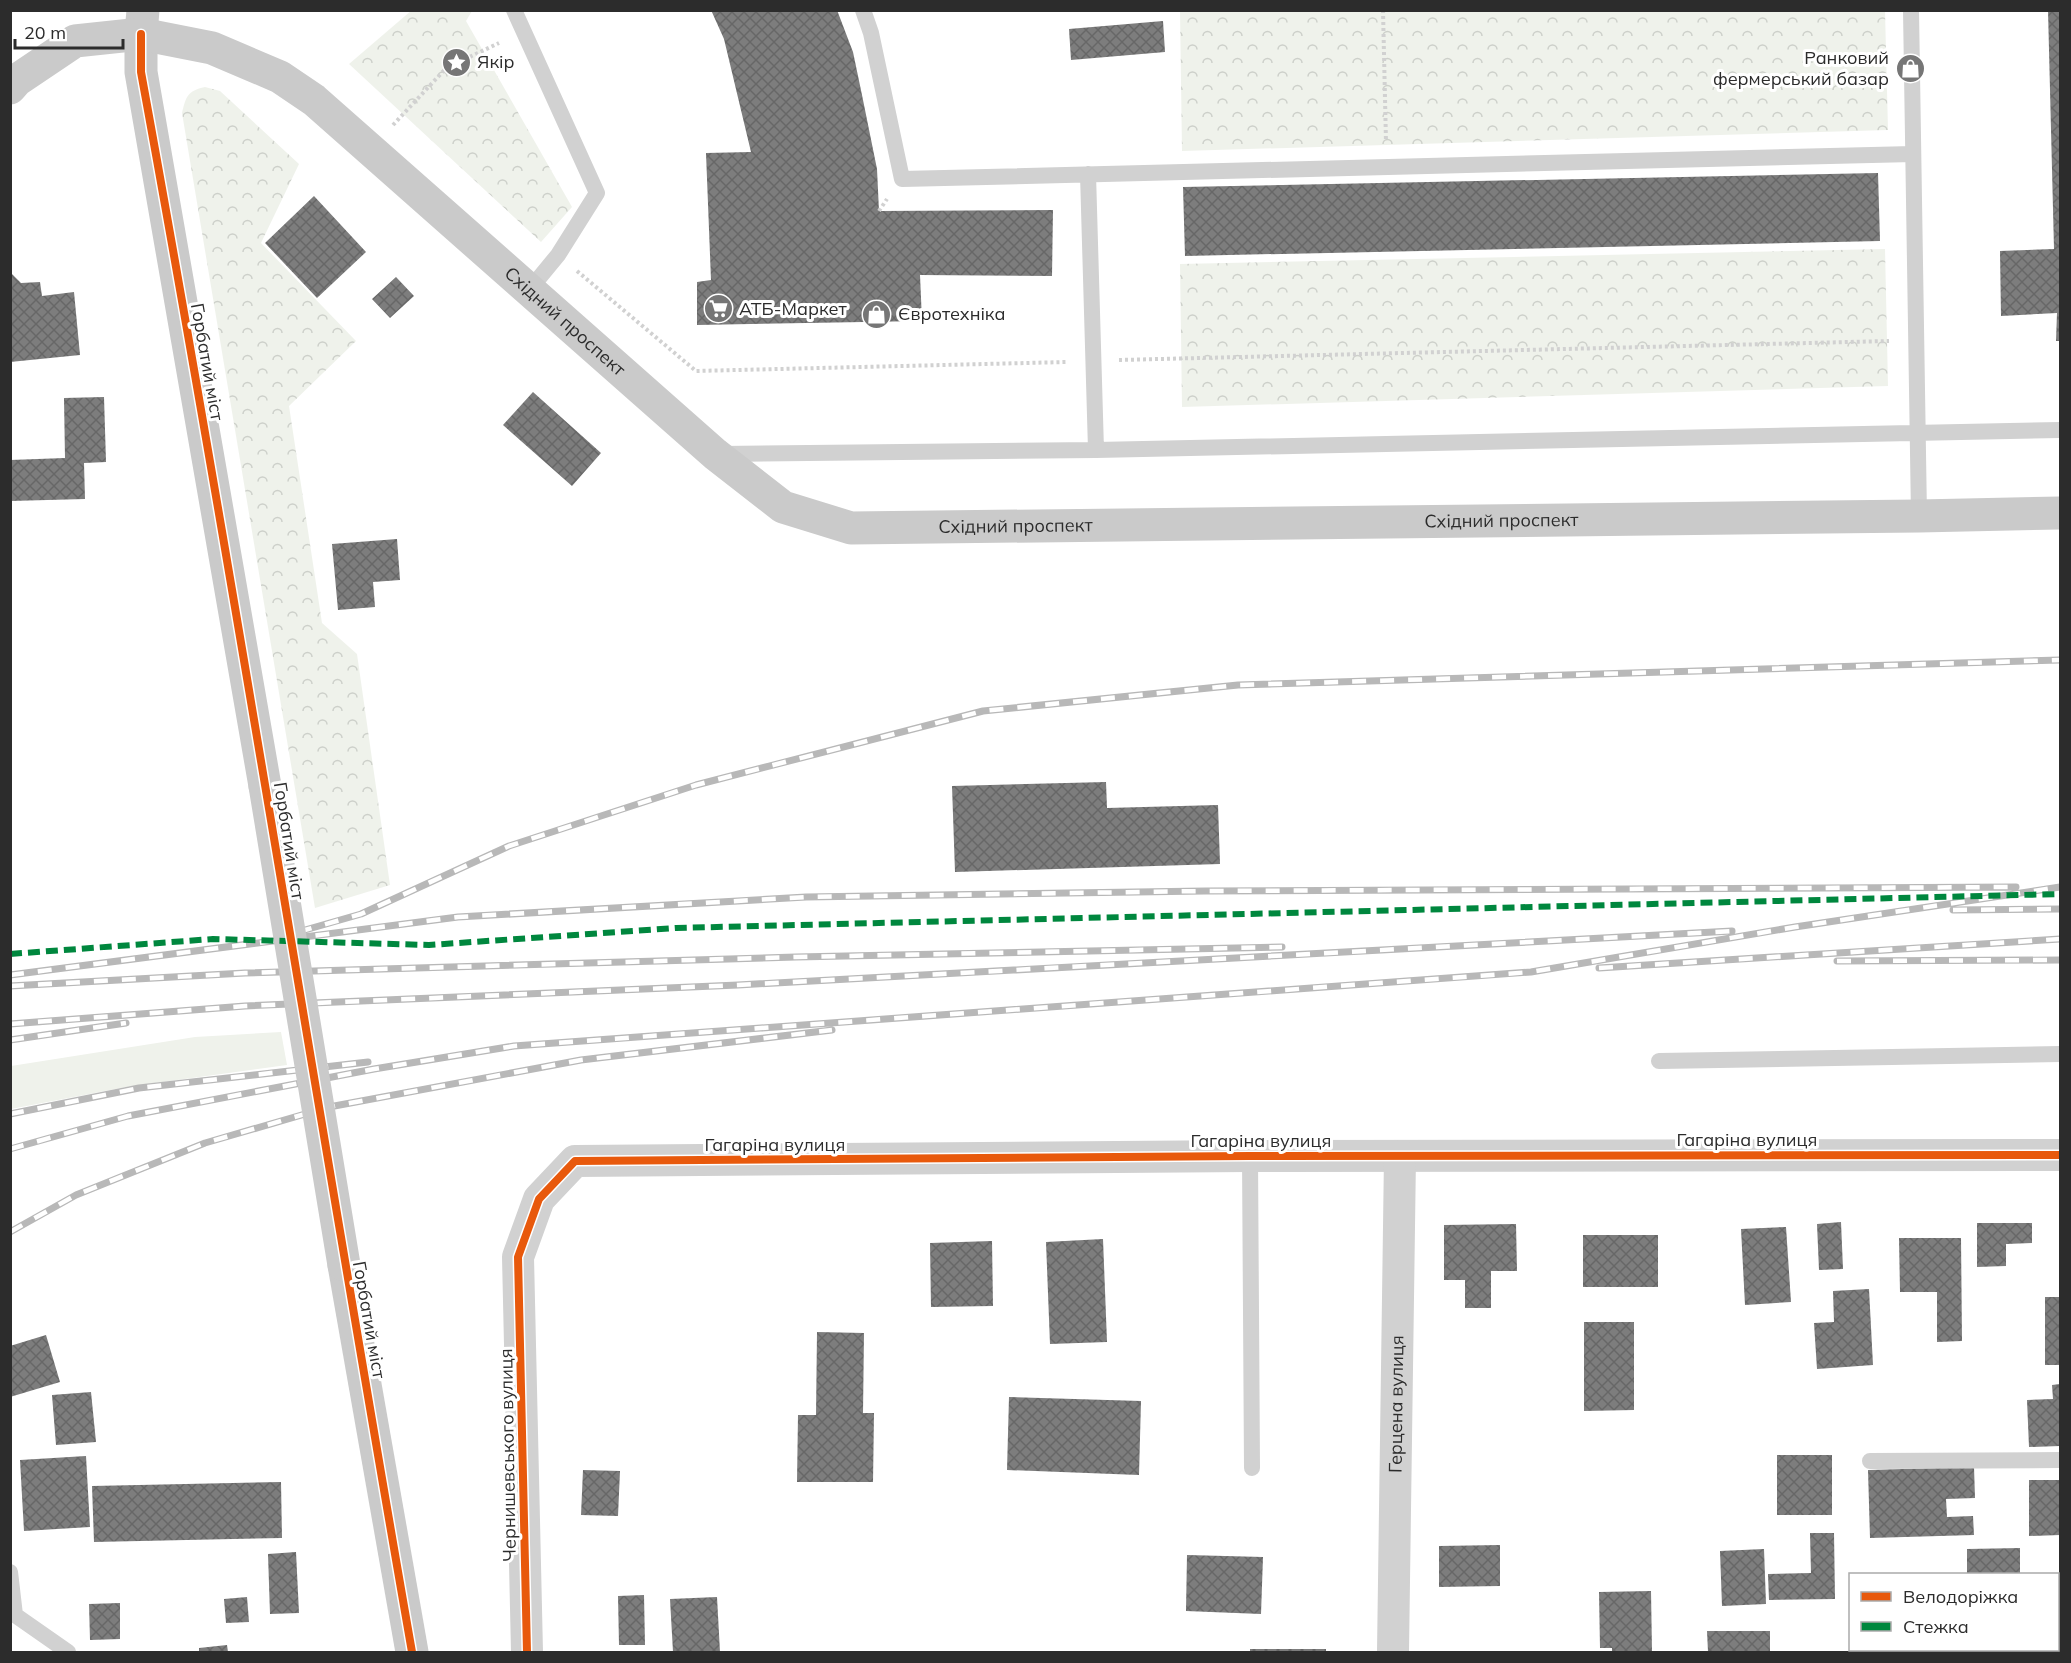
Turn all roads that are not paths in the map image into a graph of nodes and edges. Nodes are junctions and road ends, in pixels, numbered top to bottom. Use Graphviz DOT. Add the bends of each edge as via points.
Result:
graph roads {
  1 [pos="514,10"];
  2 [pos="863,10"];
  3 [pos="1911,10"];
  4 [pos="142,22"];
  5 [pos="10,88"];
  6 [pos="1913,154"];
  7 [pos="1088,174"];
  8 [pos="530,289"];
  9 [pos="2061,430"];
  10 [pos="1918,434"];
  11 [pos="1096,450"];
  12 [pos="715,454"];
  13 [pos="2061,513"];
  14 [pos="1919,516"];
  15 [pos="2061,1054"];
  16 [pos="1659,1061"];
  17 [pos="2061,1155"];
  18 [pos="1250,1156"];
  19 [pos="1400,1156"];
  20 [pos="518,1257"];
  21 [pos="2061,1460"];
  22 [pos="1870,1461"];
  23 [pos="1252,1468"];
  24 [pos="10,1572"];
  25 [pos="68,1653"];
  26 [pos="412,1653"];
  27 [pos="527,1653"];
  28 [pos="1393,1653"];
  1 -- 8 [label="lane" via="597,193 558,255"];
  2 -- 7 [label="lane" via="902,178"];
  3 -- 6 [label="lane"];
  4 -- 5 [label="main road, Східний проспект" via="75,41"];
  4 -- 8 [label="main road, Східний проспект" via="280,77 314,100"];
  4 -- 26 [label="main road, Горбатий міст, bridge" via="141,72"];
  6 -- 7 [label="lane"];
  6 -- 10 [label="lane"];
  7 -- 11 [label="lane"];
  8 -- 12 [label="main road, Східний проспект"];
  9 -- 10 [label="lane"];
  10 -- 11 [label="lane"];
  10 -- 14 [label="lane"];
  11 -- 12 [label="lane"];
  12 -- 14 [label="main road, Східний проспект" via="783,507 851,528"];
  13 -- 14 [label="main road, Східний проспект"];
  15 -- 16 [label="lane"];
  17 -- 19 [label="street, Гагаріна вулиця"];
  18 -- 19 [label="street, Гагаріна вулиця"];
  18 -- 20 [label="street, Гагаріна вулиця" via="575,1161 539,1199"];
  18 -- 23 [label="lane"];
  19 -- 28 [label="street, Герцена вулиця"];
  20 -- 27 [label="street, Чернишевського вулиця"];
  21 -- 22 [label="lane"];
  24 -- 25 [label="lane" via="15,1615"];
}
